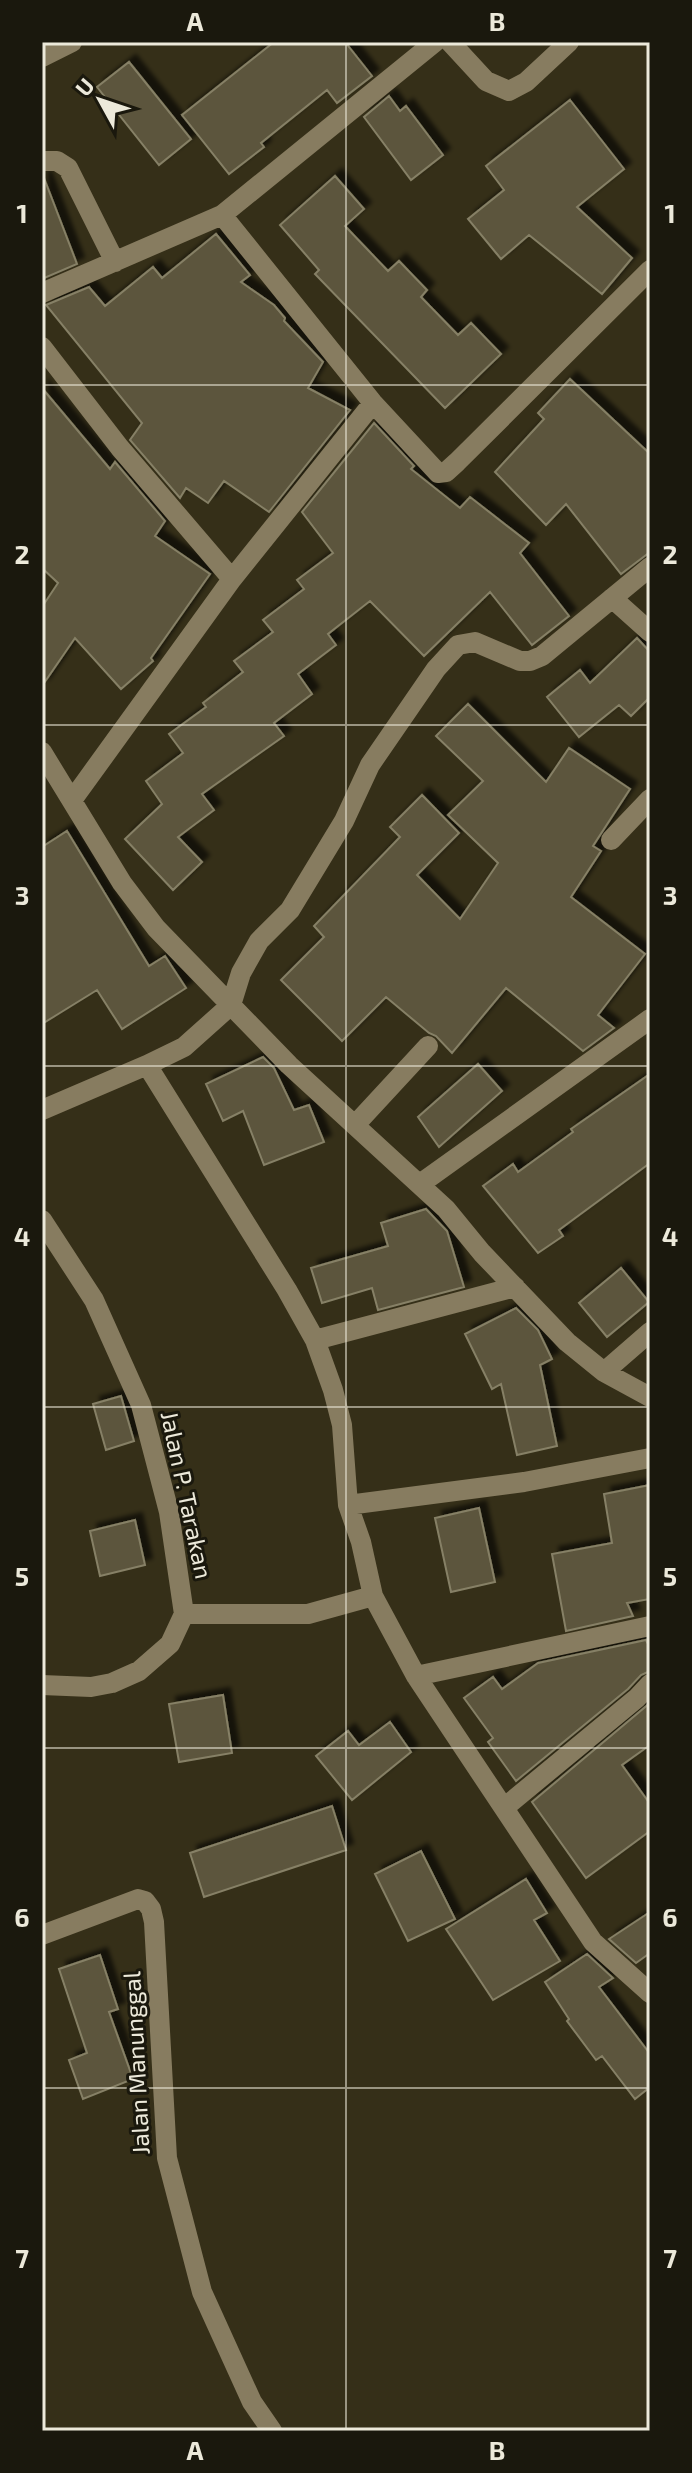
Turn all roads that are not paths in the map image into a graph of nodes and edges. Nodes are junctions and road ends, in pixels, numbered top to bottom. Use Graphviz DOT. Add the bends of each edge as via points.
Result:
graph roads {
  1 [pos="72,42"];
  2 [pos="435,42"];
  3 [pos="450,42"];
  4 [pos="569,42"];
  5 [pos="42,57"];
  6 [pos="42,161"];
  7 [pos="222,215"];
  8 [pos="115,262"];
  9 [pos="650,270"];
  10 [pos="42,293"];
  11 [pos="42,347"];
  12 [pos="373,403"];
  13 [pos="650,567"];
  14 [pos="232,579"];
  15 [pos="612,598"];
  16 [pos="650,632"];
  17 [pos="42,752"];
  18 [pos="73,799"];
  19 [pos="650,799"];
  20 [pos="611,840"];
  21 [pos="231,1005"];
  22 [pos="650,1019"];
  23 [pos="428,1046"];
  24 [pos="147,1065"];
  25 [pos="42,1110"];
  26 [pos="355,1125"];
  27 [pos="420,1184"];
  28 [pos="42,1220"];
  29 [pos="515,1287"];
  30 [pos="650,1332"];
  31 [pos="315,1340"];
  32 [pos="604,1372"];
  33 [pos="650,1397"];
  34 [pos="650,1458"];
  35 [pos="348,1505"];
  36 [pos="373,1596"];
  37 [pos="184,1614"];
  38 [pos="650,1626"];
  39 [pos="416,1676"];
  40 [pos="650,1684"];
  41 [pos="42,1685"];
  42 [pos="505,1807"];
  43 [pos="42,1935"];
  44 [pos="650,1993"];
  45 [pos="272,2431"];
  1 -- 5 [label="street"];
  2 -- 7 [label="street"];
  3 -- 4 [label="street" via="486,81 509,91"];
  6 -- 8 [label="street" via="68,168"];
  7 -- 8 [label="street"];
  7 -- 12 [label="street"];
  8 -- 10 [label="street"];
  9 -- 12 [label="street" via="446,472 438,473"];
  11 -- 14 [label="street"];
  12 -- 14 [label="street"];
  13 -- 15 [label="street"];
  14 -- 18 [label="street"];
  15 -- 16 [label="street"];
  15 -- 21 [label="street" via="530,661 475,642 458,645 370,765 344,821 290,910 259,941"];
  17 -- 18 [label="street"];
  18 -- 21 [label="street" via="122,883 156,928"];
  19 -- 20 [label="street"];
  21 -- 24 [label="street" via="184,1047"];
  21 -- 26 [label="street"];
  22 -- 27 [label="street"];
  23 -- 26 [label="street"];
  24 -- 25 [label="street"];
  24 -- 31 [label="street"];
  26 -- 27 [label="street"];
  27 -- 29 [label="street"];
  28 -- 37 [label="street, Jalan P. Tarakan" via="94,1300 141,1405 169,1512"];
  29 -- 31 [label="street"];
  29 -- 32 [label="street"];
  30 -- 32 [label="street"];
  31 -- 35 [label="street" via="342,1425"];
  32 -- 33 [label="street"];
  34 -- 35 [label="street" via="524,1482"];
  35 -- 36 [label="street"];
  36 -- 37 [label="street" via="308,1614"];
  36 -- 39 [label="street"];
  37 -- 41 [label="street" via="170,1644 139,1671 91,1687"];
  38 -- 39 [label="street"];
  39 -- 42 [label="street"];
  40 -- 42 [label="street"];
  42 -- 44 [label="street" via="593,1942"];
  43 -- 45 [label="street, Jalan Manunggal" via="138,1899 151,1909 167,2158 202,2292 252,2402"];
}
